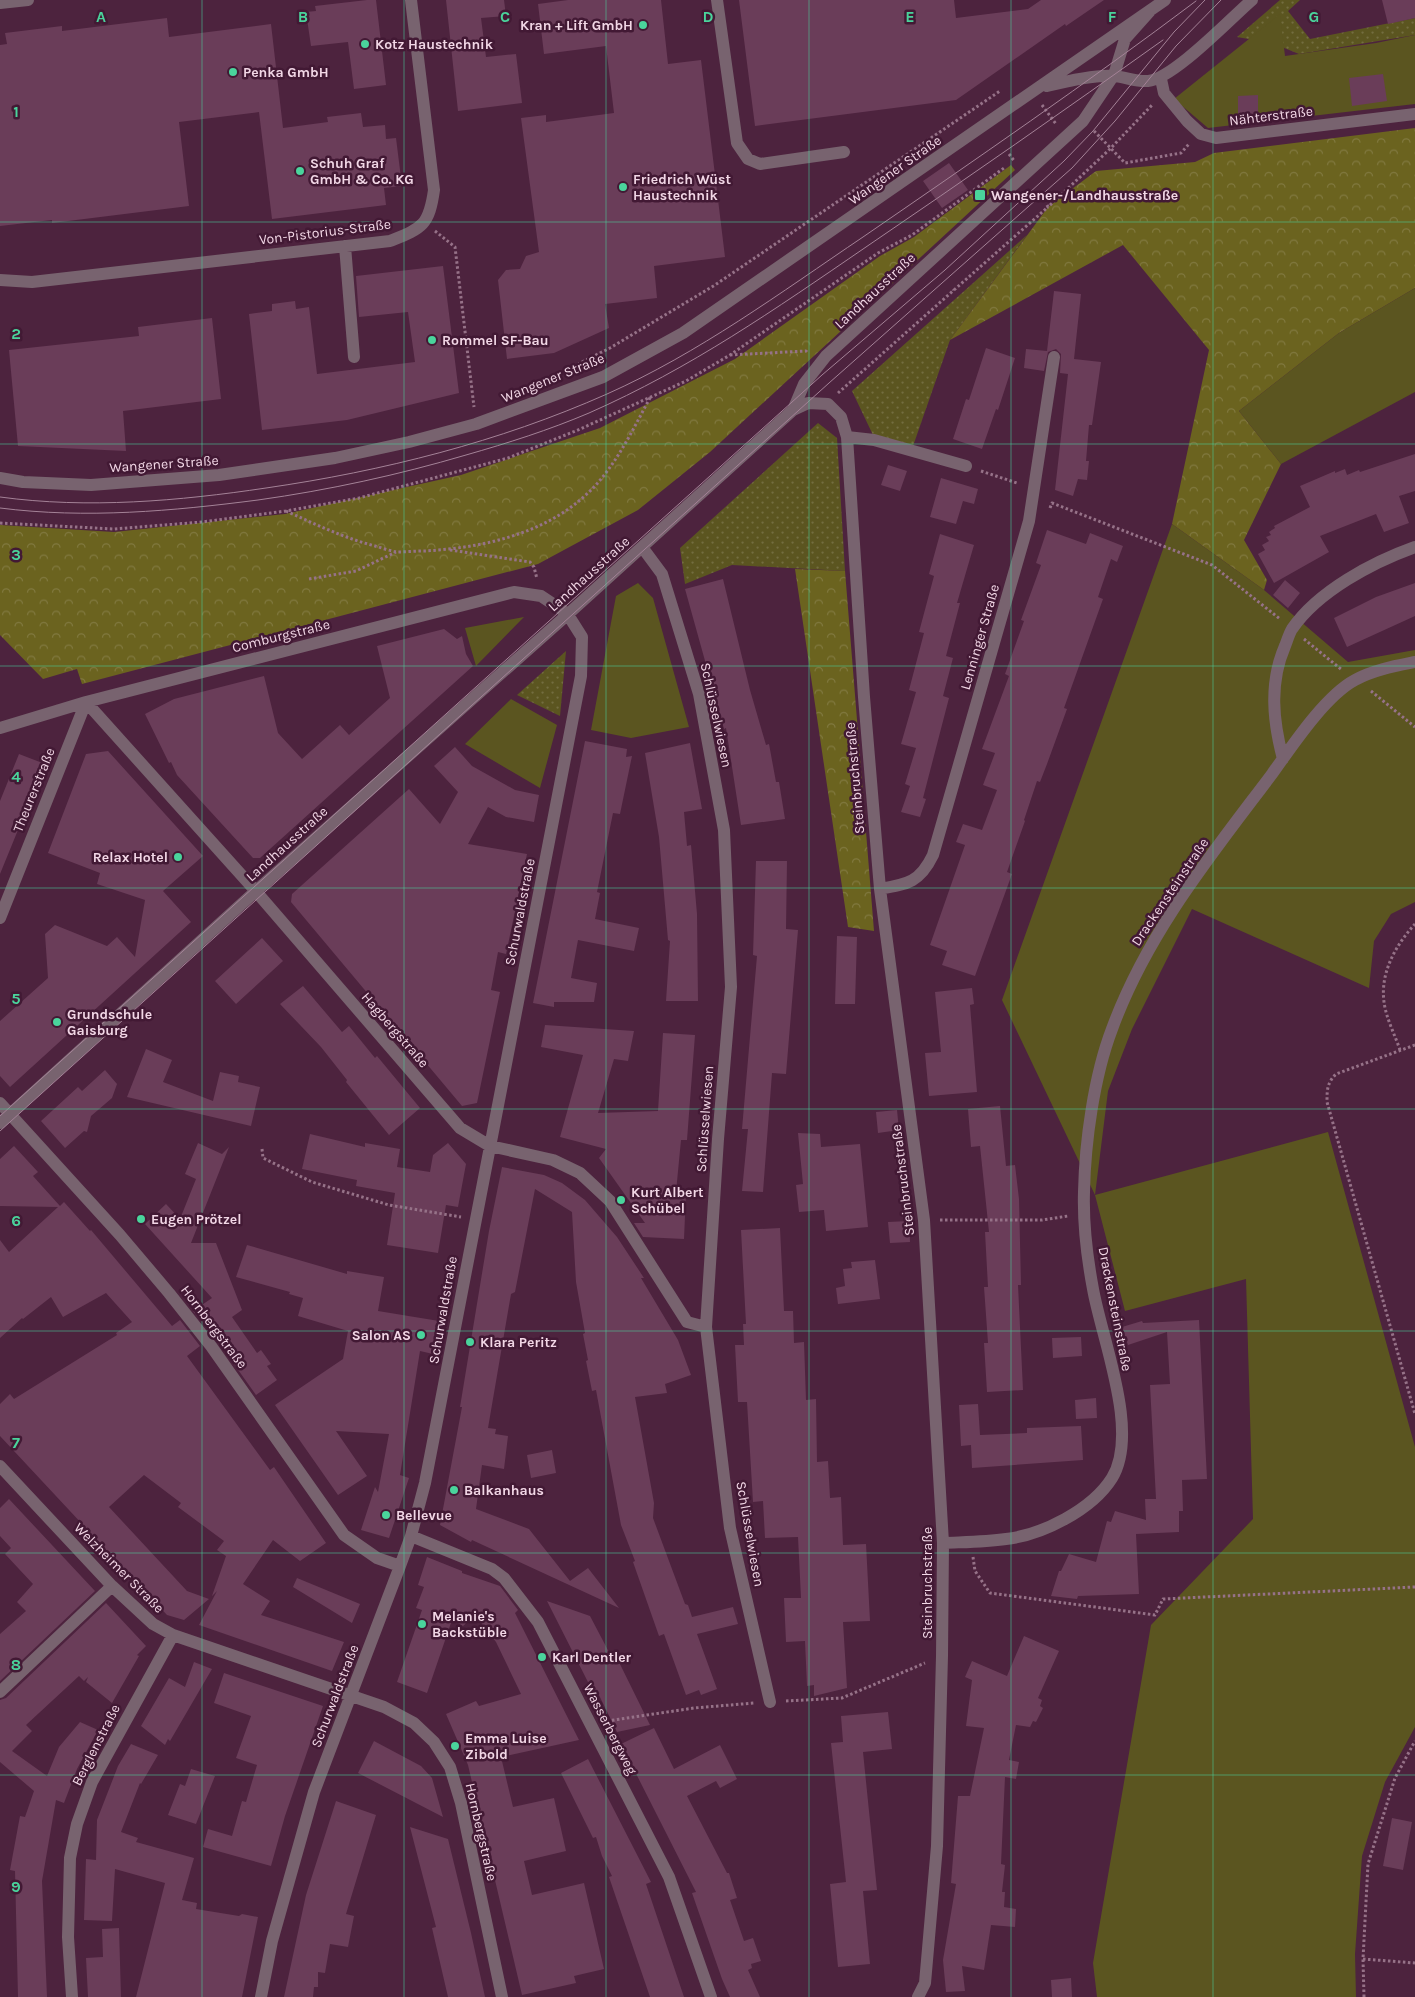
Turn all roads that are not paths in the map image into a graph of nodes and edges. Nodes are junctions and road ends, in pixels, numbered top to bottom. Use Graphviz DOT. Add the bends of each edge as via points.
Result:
graph roads {
  1 [pos="28,0"];
  2 [pos="411,0"];
  3 [pos="717,0"];
  4 [pos="1166,0"];
  5 [pos="1252,0"];
  6 [pos="0,4"];
  7 [pos="1150,10"];
  8 [pos="1114,75"];
  9 [pos="1161,79"];
  10 [pos="1039,88"];
  11 [pos="1415,114"];
  12 [pos="844,152"];
  13 [pos="345,246"];
  14 [pos="0,280"];
  15 [pos="354,356"];
  16 [pos="1054,358"];
  17 [pos="793,410"];
  18 [pos="847,437"];
  19 [pos="966,466"];
  20 [pos="0,478"];
  21 [pos="642,547"];
  22 [pos="1415,547"];
  23 [pos="567,615"];
  24 [pos="1415,662"];
  25 [pos="86,702"];
  26 [pos="0,728"];
  27 [pos="1283,759"];
  28 [pos="880,889"];
  29 [pos="256,891"];
  30 [pos="0,918"];
  31 [pos="0,1103"];
  32 [pos="10,1114"];
  33 [pos="0,1123"];
  34 [pos="490,1146"];
  35 [pos="706,1327"];
  36 [pos="0,1466"];
  37 [pos="411,1536"];
  38 [pos="943,1543"];
  39 [pos="400,1566"];
  40 [pos="112,1586"];
  41 [pos="173,1635"];
  42 [pos="0,1692"];
  43 [pos="352,1697"];
  44 [pos="770,1702"];
  45 [pos="72,1997"];
  46 [pos="261,1997"];
  47 [pos="502,1997"];
  48 [pos="711,1997"];
  49 [pos="918,1997"];
  1 -- 6 [label="street"];
  2 -- 13 [label="street, Von-Pistorius-Straße" via="434,190 431,212 414,231 390,241"];
  3 -- 12 [label="street" via="737,143 748,159 760,164"];
  4 -- 7 [label="street, Wangener Straße"];
  5 -- 9 [label="street"];
  7 -- 8 [label="street, Landhausstraße" via="1125,39"];
  7 -- 10 [label="street, Wangener Straße"];
  8 -- 9 [label="street, Wangener Straße" via="1134,81"];
  8 -- 10 [label="street, Wangener Straße"];
  8 -- 17 [label="street, Landhausstraße" via="1083,121 826,356 804,384"];
  9 -- 11 [label="street, Nähterstraße" via="1164,93 1187,121 1201,134 1216,138"];
  10 -- 20 [label="street, Wangener Straße" via="683,333 602,376 503,414 409,442 335,458 219,475 90,485"];
  13 -- 14 [label="street, Von-Pistorius-Straße" via="32,282"];
  13 -- 15 [label="street"];
  16 -- 28 [label="street, Lenninger Straße" via="1029,521 933,855 925,872 903,885"];
  17 -- 18 [label="street, Steinbruchstraße" via="808,403 828,404 841,417"];
  17 -- 21 [label="street, Landhausstraße"];
  18 -- 19 [label="street" via="874,440"];
  18 -- 28 [label="street, Steinbruchstraße"];
  21 -- 23 [label="street, Landhausstraße"];
  21 -- 35 [label="street, Schlüsselwiesen" via="662,574 692,668 724,830 731,987"];
  22 -- 27 [label="street" via="1397,553 1335,588 1312,606 1292,629 1274,682 1275,731"];
  23 -- 25 [label="street, Comburgstraße" via="541,596 514,592"];
  23 -- 29 [label="street, Landhausstraße"];
  23 -- 34 [label="street, Schurwaldstraße" via="582,637 581,676"];
  24 -- 27 [label="street, Drackensteinstraße" via="1385,668 1354,680 1305,728"];
  25 -- 26 [label="street, Comburgstraße"];
  25 -- 29 [label="street, Hagbergstraße"];
  25 -- 30 [label="street, Theurerstraße"];
  27 -- 38 [label="street, Drackensteinstraße" via="1175,906 1149,947 1110,1033 1098,1078 1085,1174 1084,1214 1092,1289 1121,1411 1119,1460 1112,1479 1082,1510 1054,1525 1009,1539"];
  28 -- 38 [label="street, Steinbruchstraße" via="924,1220"];
  29 -- 32 [label="street, Landhausstraße"];
  29 -- 34 [label="street, Hagbergstraße" via="460,1128"];
  31 -- 32 [label="street, Hornbergstraße"];
  32 -- 33 [label="street, Landhausstraße"];
  32 -- 39 [label="street, Hornbergstraße" via="170,1293 344,1535 377,1558"];
  34 -- 35 [label="street, Hagbergstraße" via="553,1160 580,1173 610,1201 687,1322"];
  34 -- 37 [label="street, Schurwaldstraße" via="425,1483"];
  35 -- 44 [label="street, Schlüsselwiesen" via="730,1528"];
  36 -- 40 [label="street, Welzheimer Straße"];
  37 -- 39 [label="street, Schurwaldstraße"];
  37 -- 48 [label="street, Wasserbergweg" via="492,1569 504,1578 538,1622 669,1877"];
  38 -- 49 [label="street, Steinbruchstraße" via="937,1846 925,1983"];
  39 -- 43 [label="street, Schurwaldstraße"];
  40 -- 41 [label="street, Welzheimer Straße" via="152,1624"];
  40 -- 42 [label="street"];
  41 -- 43 [label="street, Welzheimer Straße"];
  41 -- 45 [label="street, Berglenstraße" via="92,1782 76,1824 70,1858 68,1937"];
  43 -- 46 [label="street, Schurwaldstraße" via="314,1792 272,1941"];
  43 -- 47 [label="street, Hornbergstraße" via="384,1707 414,1723 434,1742 450,1767 461,1802"];
}
